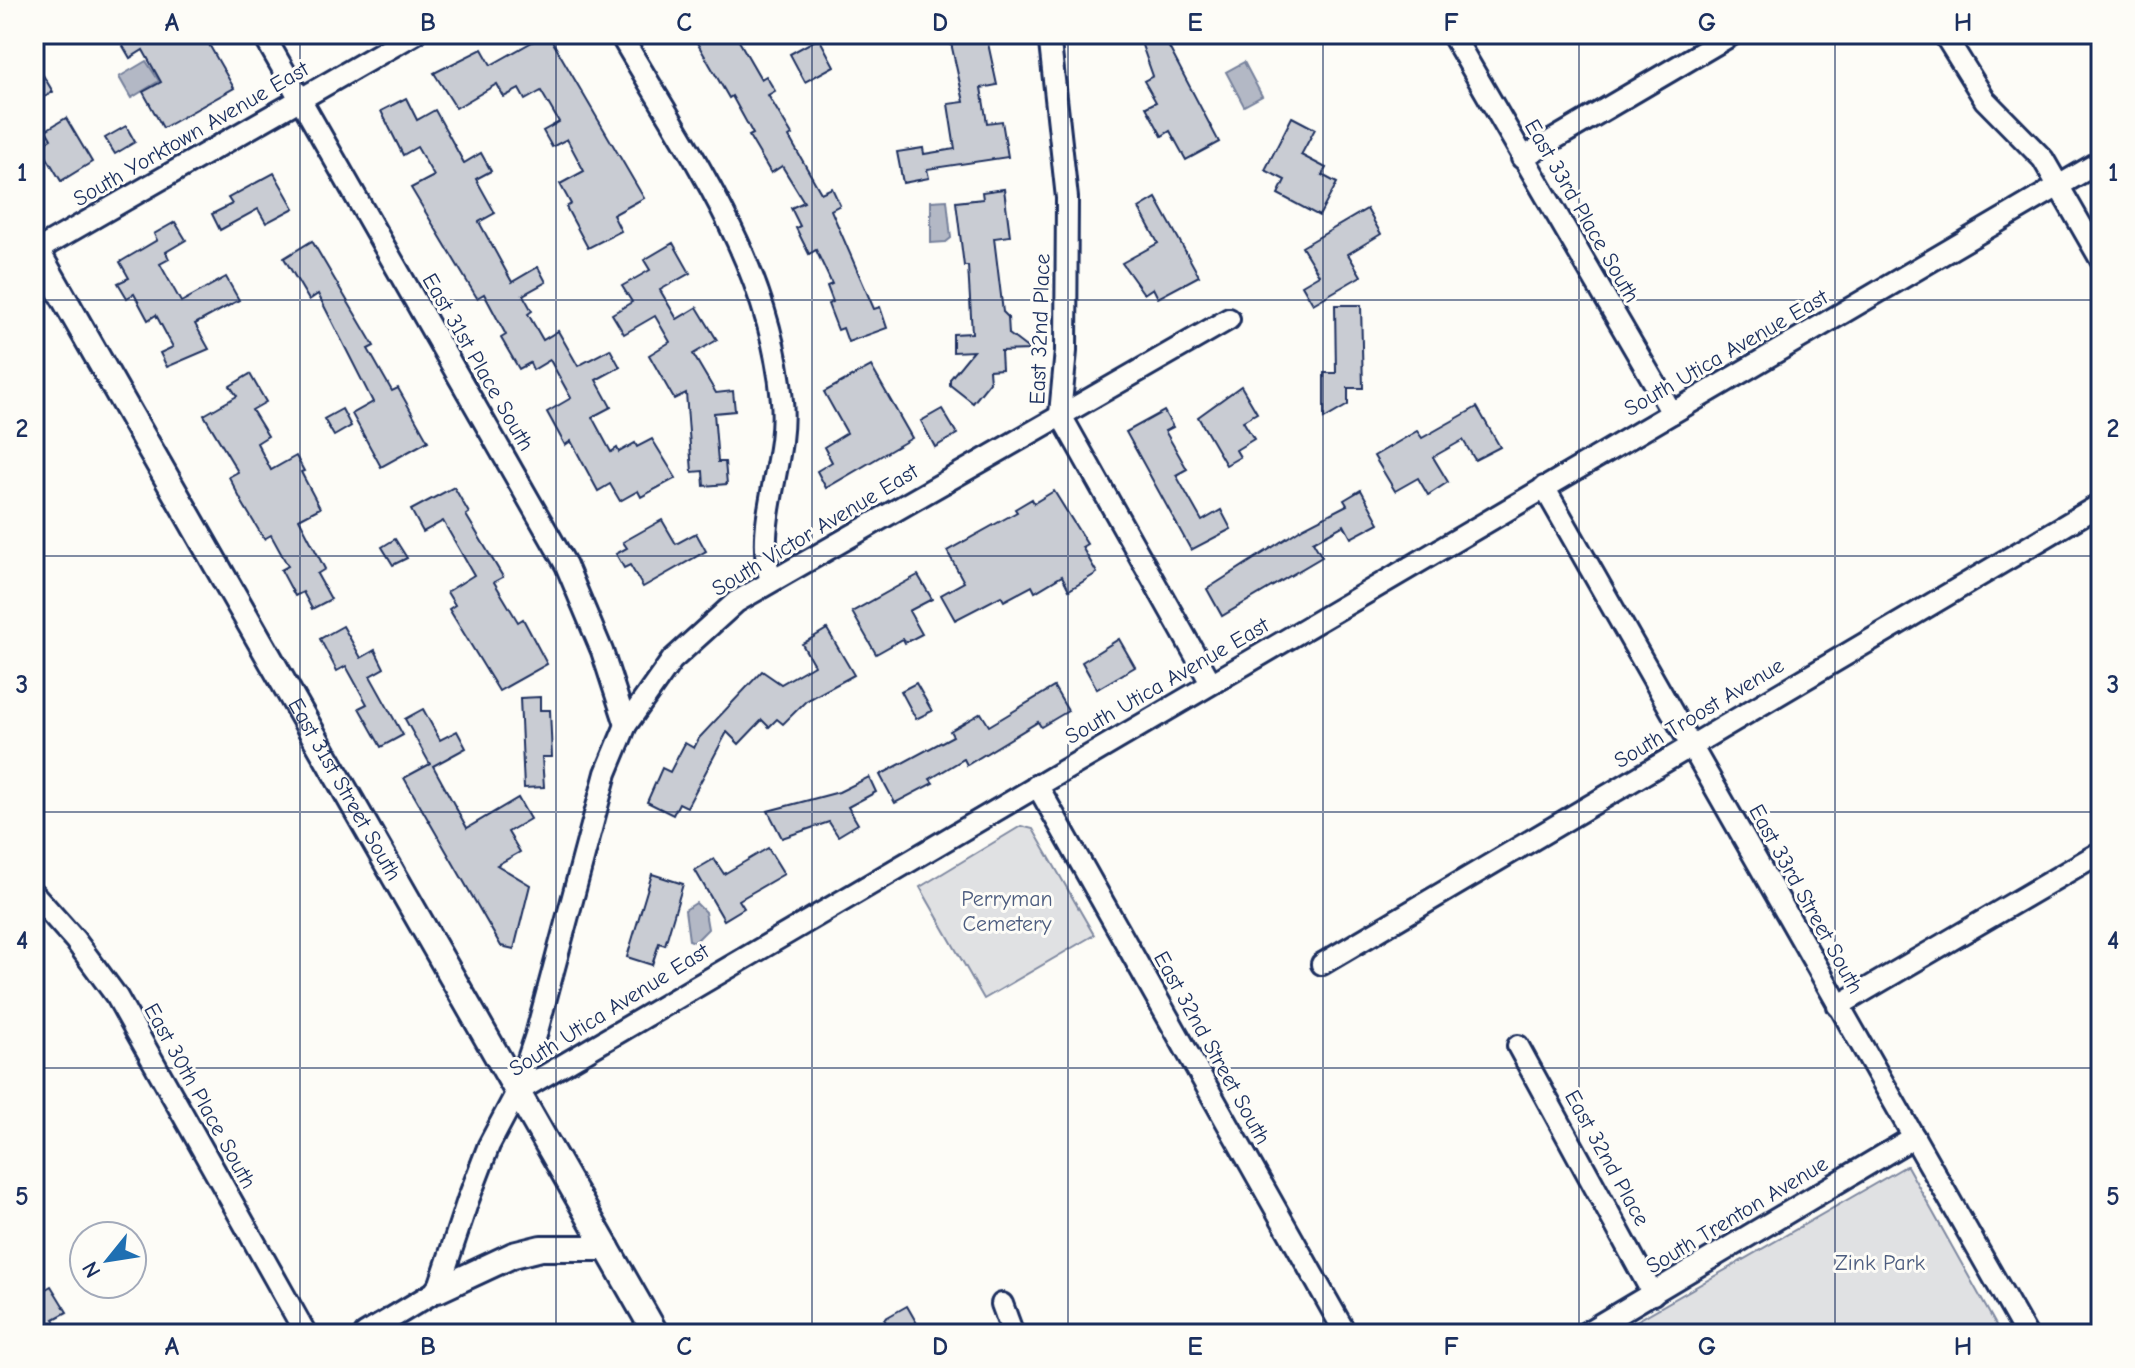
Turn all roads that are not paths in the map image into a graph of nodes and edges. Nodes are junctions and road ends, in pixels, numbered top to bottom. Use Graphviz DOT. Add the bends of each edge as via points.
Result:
graph roads {
  1 [pos="263,34"];
  2 [pos="414,34"];
  3 [pos="620,34"];
  4 [pos="1049,34"];
  5 [pos="1452,34"];
  6 [pos="1733,34"];
  7 [pos="1944,34"];
  8 [pos="300,100"];
  9 [pos="1522,158"];
  10 [pos="2101,161"];
  11 [pos="2059,185"];
  12 [pos="35,249"];
  13 [pos="2101,260"];
  14 [pos="1229,319"];
  15 [pos="1672,413"];
  16 [pos="1060,414"];
  17 [pos="1544,487"];
  18 [pos="2101,504"];
  19 [pos="771,581"];
  20 [pos="1211,683"];
  21 [pos="626,725"];
  22 [pos="1692,745"];
  23 [pos="1037,785"];
  24 [pos="2099,856"];
  25 [pos="34,894"];
  26 [pos="1322,964"];
  27 [pos="1838,1006"];
  28 [pos="1518,1046"];
  29 [pos="517,1092"];
  30 [pos="1914,1137"];
  31 [pos="607,1248"];
  32 [pos="438,1290"];
  33 [pos="1653,1294"];
  34 [pos="1002,1304"];
  35 [pos="306,1334"];
  36 [pos="365,1334"];
  37 [pos="656,1334"];
  38 [pos="1013,1334"];
  39 [pos="1346,1334"];
  40 [pos="1584,1334"];
  41 [pos="2026,1334"];
  1 -- 8 [label="street, East 31st Place South"];
  2 -- 8 [label="street, South Yorktown Avenue East"];
  3 -- 19 [label="street" via="742,244 774,335 783,406 763,556"];
  4 -- 16 [label="street, East 32nd Place" via="1067,198"];
  5 -- 9 [label="street, East 33rd Place South"];
  6 -- 9 [label="street"];
  7 -- 11 [label="street" via="1985,100 2043,159"];
  8 -- 12 [label="street, South Yorktown Avenue East"];
  8 -- 21 [label="street, East 31st Place South" via="566,565"];
  9 -- 15 [label="street, East 33rd Place South"];
  10 -- 11 [label="street, South Utica Avenue East"];
  11 -- 13 [label="street"];
  11 -- 15 [label="street, South Utica Avenue East"];
  12 -- 29 [label="main road, East 31st Street South"];
  14 -- 16 [label="street, South Victor Avenue East"];
  15 -- 17 [label="street, South Utica Avenue East"];
  16 -- 19 [label="street, South Victor Avenue East"];
  16 -- 20 [label="street, East 32nd Place"];
  17 -- 20 [label="street, South Utica Avenue East"];
  17 -- 22 [label="street, East 33rd Street South"];
  18 -- 22 [label="street, South Troost Avenue"];
  19 -- 21 [label="street, South Victor Avenue East" via="691,639"];
  20 -- 23 [label="street, South Utica Avenue East"];
  21 -- 29 [label="street, South Victor Avenue East" via="605,777"];
  22 -- 26 [label="street, South Troost Avenue"];
  22 -- 27 [label="street, East 33rd Street South"];
  23 -- 29 [label="street, South Utica Avenue East"];
  23 -- 39 [label="street, East 32nd Street South"];
  24 -- 27 [label="street"];
  25 -- 35 [label="street, East 30th Place South" via="117,997"];
  27 -- 30 [label="street, East 33rd Street South"];
  28 -- 33 [label="street, East 32nd Place"];
  29 -- 31 [label="main road, East 31st Street South"];
  29 -- 32 [label="street, South Utica Avenue East" via="484,1159"];
  30 -- 33 [label="street, South Trenton Avenue"];
  30 -- 41 [label="street, East 33rd Street South"];
  31 -- 32 [label="main road" via="541,1248 513,1255"];
  31 -- 37 [label="main road, East 31st Street South"];
  32 -- 36 [label="street"];
  33 -- 40 [label="street, South Trenton Avenue"];
  34 -- 38 [label="street"];
}
